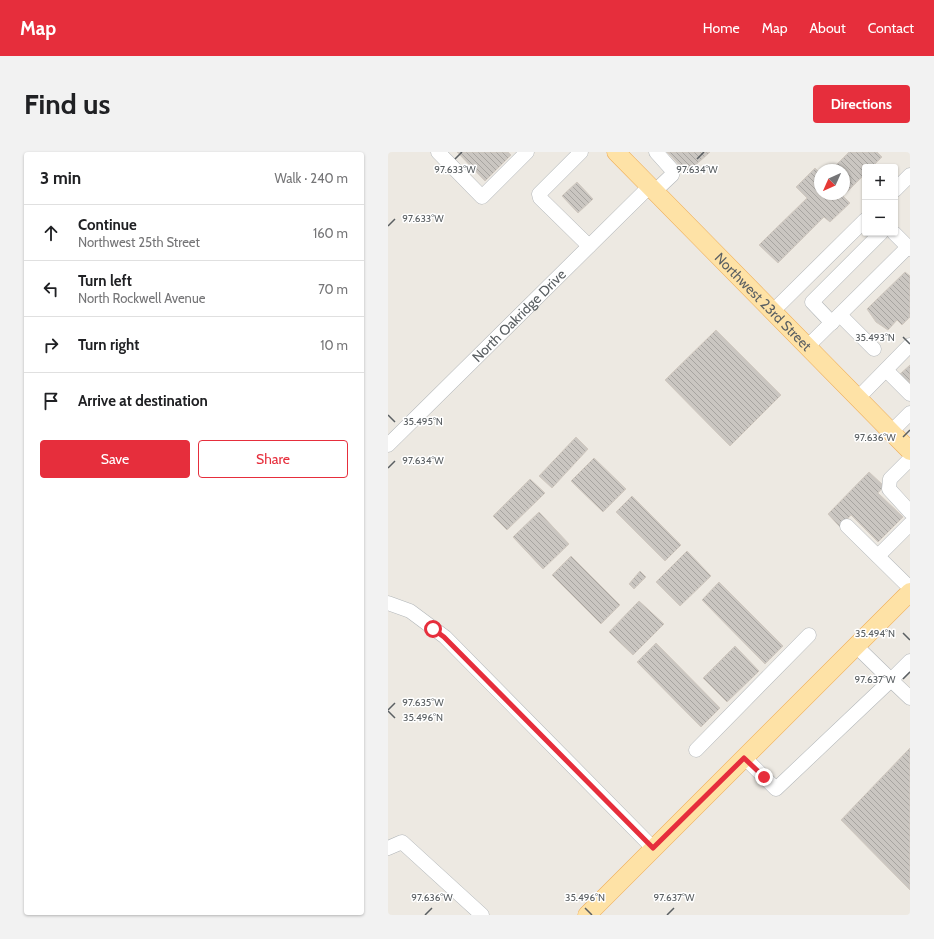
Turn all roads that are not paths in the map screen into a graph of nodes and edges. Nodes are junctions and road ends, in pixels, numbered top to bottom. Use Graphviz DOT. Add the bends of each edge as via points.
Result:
graph roads {
  1 [pos="438,152"];
  2 [pos="527,152"];
  3 [pos="581,152"];
  4 [pos="656,152"];
  5 [pos="620,153"];
  6 [pos="910,175"];
  7 [pos="898,187"];
  8 [pos="652,188"];
  9 [pos="862,223"];
  10 [pos="878,236"];
  11 [pos="897,236"];
  12 [pos="589,246"];
  13 [pos="909,248"];
  14 [pos="773,311"];
  15 [pos="836,319"];
  16 [pos="910,345"];
  17 [pos="808,346"];
  18 [pos="874,349"];
  19 [pos="886,370"];
  20 [pos="910,394"];
  21 [pos="858,398"];
  22 [pos="910,413"];
  23 [pos="891,432"];
  24 [pos="388,445"];
  25 [pos="910,451"];
  26 [pos="910,459"];
  27 [pos="910,512"];
  28 [pos="910,524"];
  29 [pos="847,526"];
  30 [pos="878,556"];
  31 [pos="910,588"];
  32 [pos="910,592"];
  33 [pos="388,602"];
  34 [pos="809,635"];
  35 [pos="856,646"];
  36 [pos="910,661"];
  37 [pos="891,680"];
  38 [pos="910,698"];
  39 [pos="696,750"];
  40 [pos="744,758"];
  41 [pos="388,848"];
  42 [pos="653,848"];
  43 [pos="482,915"];
  44 [pos="587,915"];
  1 -- 2 [label="street" via="482,197"];
  3 -- 12 [label="street" via="540,194 540,198"];
  4 -- 8 [label="street, North Oakridge Drive" via="673,171 672,175"];
  5 -- 8 [label="main road, Northwest 23rd Street"];
  6 -- 7 [label="street"];
  8 -- 12 [label="street, North Oakridge Drive"];
  8 -- 14 [label="main road, Northwest 23rd Street"];
  9 -- 14 [label="street"];
  10 -- 15 [label="street" via="812,302"];
  11 -- 13 [label="street"];
  12 -- 24 [label="street, North Oakridge Drive"];
  13 -- 15 [label="street"];
  14 -- 17 [label="main road, Northwest 23rd Street"];
  15 -- 17 [label="street"];
  15 -- 18 [label="street"];
  16 -- 19 [label="street"];
  17 -- 21 [label="main road, Northwest 23rd Street"];
  19 -- 20 [label="street"];
  19 -- 21 [label="street"];
  21 -- 23 [label="main road, Northwest 23rd Street"];
  22 -- 23 [label="street"];
  23 -- 25 [label="main road, Northwest 23rd Street"];
  26 -- 27 [label="street" via="890,479 889,489"];
  28 -- 30 [label="street"];
  29 -- 30 [label="street"];
  30 -- 31 [label="street"];
  32 -- 35 [label="main road"];
  33 -- 42 [label="street" via="410,611 444,637"];
  34 -- 39 [label="street"];
  35 -- 37 [label="street"];
  35 -- 40 [label="main road"];
  36 -- 37 [label="street"];
  37 -- 38 [label="street"];
  37 -- 40 [label="street" via="776,789"];
  40 -- 42 [label="main road"];
  41 -- 43 [label="street" via="402,842"];
  42 -- 44 [label="main road"];
}
